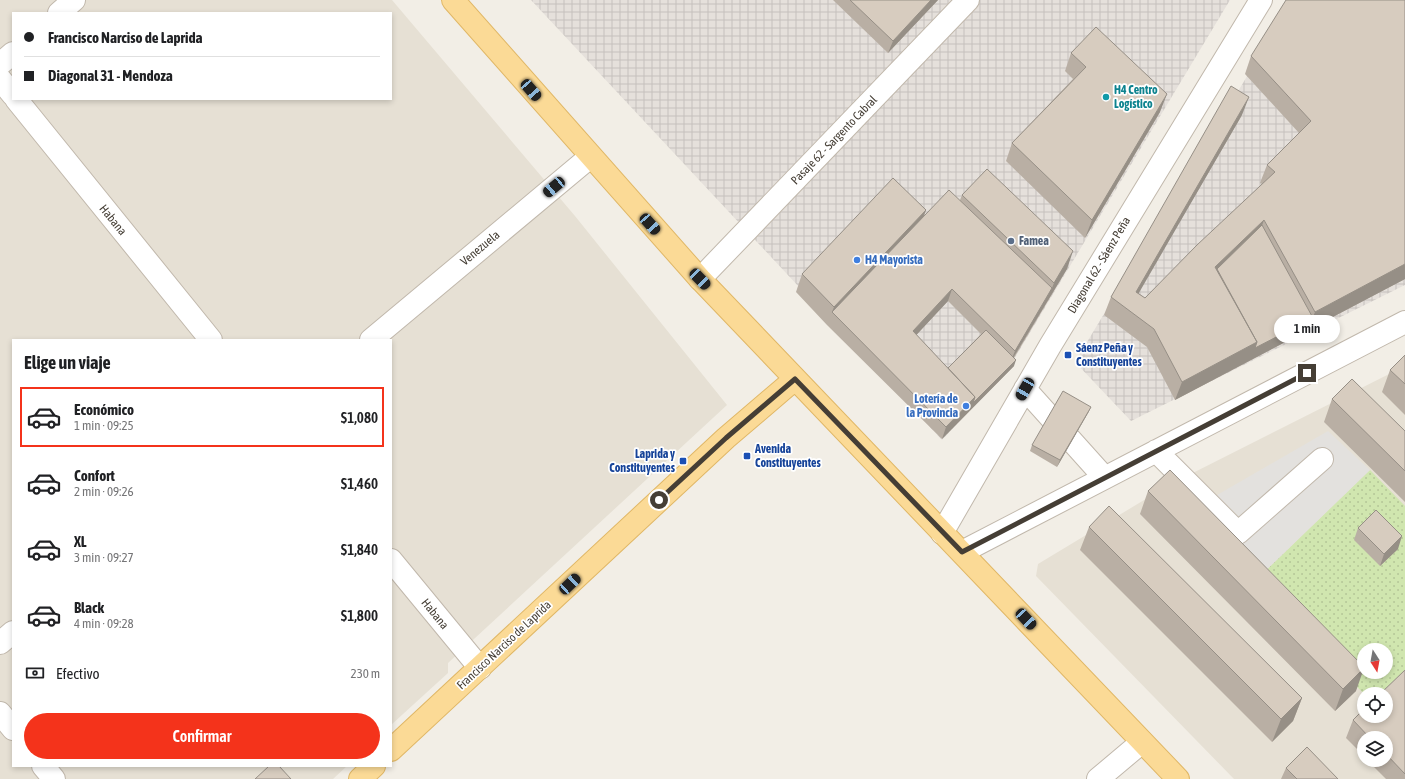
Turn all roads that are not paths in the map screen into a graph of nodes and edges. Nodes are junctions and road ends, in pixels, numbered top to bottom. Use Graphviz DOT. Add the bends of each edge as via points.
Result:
graph roads {
  1 [pos="74,0"];
  2 [pos="453,0"];
  3 [pos="968,0"];
  4 [pos="1262,0"];
  5 [pos="60,12"];
  6 [pos="12,54"];
  7 [pos="0,64"];
  8 [pos="0,79"];
  9 [pos="12,94"];
  10 [pos="17,100"];
  11 [pos="590,157"];
  12 [pos="700,279"];
  13 [pos="1405,322"];
  14 [pos="210,339"];
  15 [pos="372,339"];
  16 [pos="795,379"];
  17 [pos="1025,389"];
  18 [pos="1156,451"];
  19 [pos="1322,459"];
  20 [pos="1104,478"];
  21 [pos="942,533"];
  22 [pos="962,552"];
  23 [pos="392,561"];
  24 [pos="12,633"];
  25 [pos="0,643"];
  26 [pos="480,668"];
  27 [pos="0,713"];
  28 [pos="12,728"];
  29 [pos="1142,742"];
  30 [pos="392,749"];
  31 [pos="44,767"];
  32 [pos="373,767"];
  33 [pos="54,779"];
  34 [pos="360,779"];
  35 [pos="1098,779"];
  36 [pos="1178,779"];
  1 -- 5 [label="street"];
  2 -- 11 [label="main road"];
  3 -- 12 [label="street, Pasaje 62 - Sargento Cabral"];
  4 -- 17 [label="street, Diagonal 62 - Sáenz Peña"];
  6 -- 7 [label="street"];
  8 -- 9 [label="street"];
  10 -- 14 [label="street, Habana"];
  11 -- 12 [label="main road"];
  11 -- 15 [label="street, Venezuela"];
  12 -- 16 [label="main road"];
  13 -- 18 [label="street"];
  16 -- 21 [label="main road"];
  16 -- 26 [label="main road, Francisco Narciso de Laprida" via="726,438"];
  17 -- 20 [label="street"];
  17 -- 21 [label="street, Diagonal 62 - Sáenz Peña"];
  18 -- 19 [label="street" via="1238,533"];
  18 -- 20 [label="street"];
  20 -- 22 [label="street"];
  21 -- 22 [label="main road"];
  22 -- 29 [label="main road"];
  23 -- 26 [label="street, Habana"];
  24 -- 25 [label="street"];
  26 -- 30 [label="main road, Francisco Narciso de Laprida"];
  27 -- 28 [label="street"];
  29 -- 35 [label="street"];
  29 -- 36 [label="main road"];
  31 -- 33 [label="street"];
  32 -- 34 [label="main road"];
}
